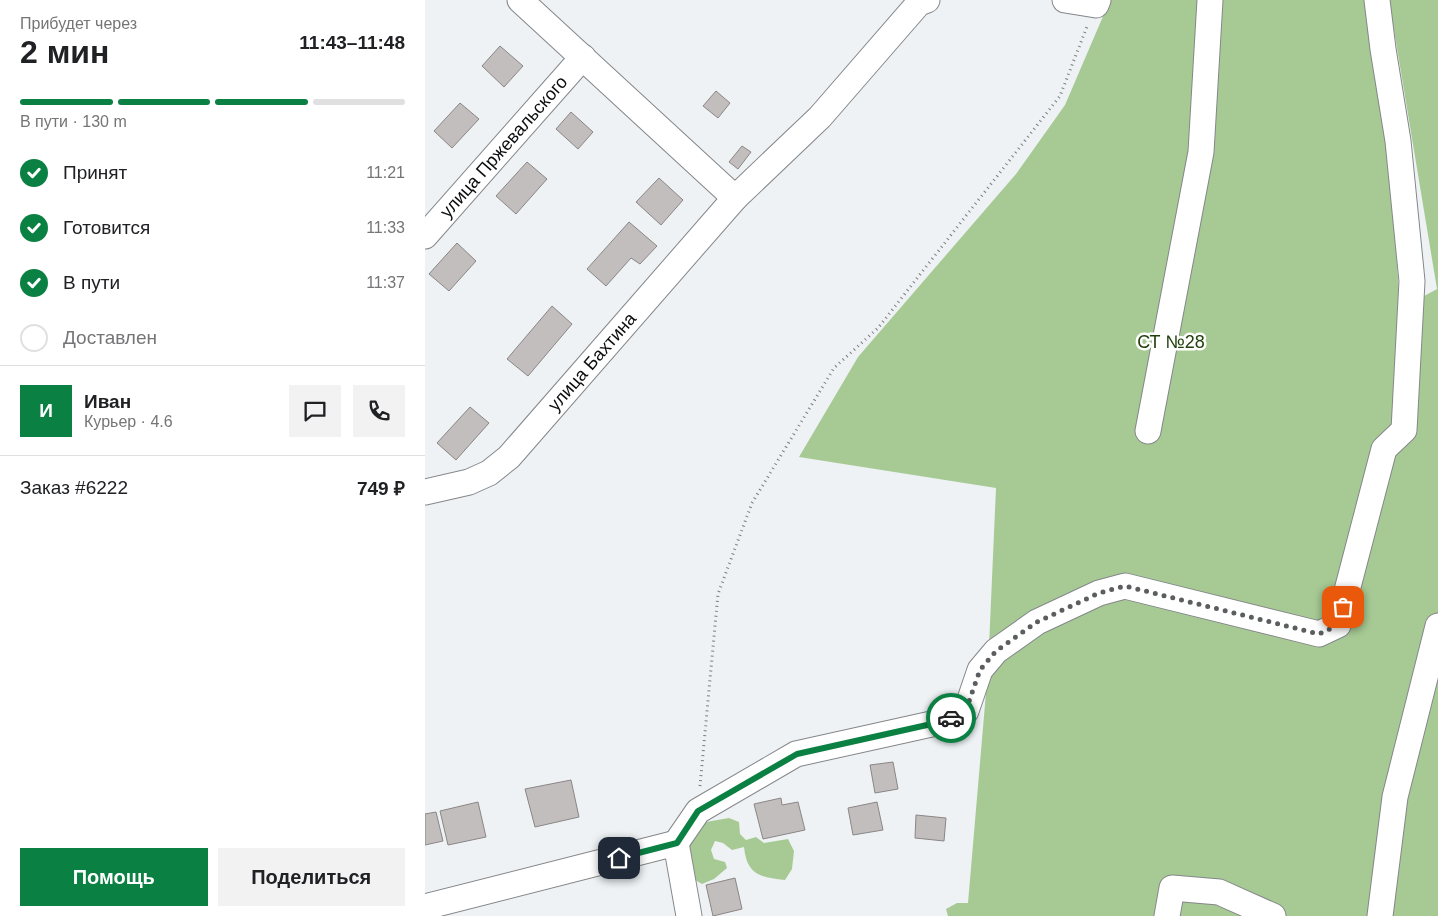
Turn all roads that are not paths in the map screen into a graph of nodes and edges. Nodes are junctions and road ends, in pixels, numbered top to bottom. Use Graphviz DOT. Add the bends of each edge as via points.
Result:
graph roads {
  1 [pos="519,0"];
  2 [pos="927,0"];
  3 [pos="1065,0"];
  4 [pos="1210,0"];
  5 [pos="1377,0"];
  6 [pos="1097,3"];
  7 [pos="583,57"];
  8 [pos="735,198"];
  9 [pos="425,236"];
  10 [pos="1148,431"];
  11 [pos="425,492"];
  12 [pos="1438,626"];
  13 [pos="677,843"];
  14 [pos="425,907"];
  15 [pos="689,916"];
  16 [pos="1167,916"];
  17 [pos="1273,916"];
  18 [pos="1381,916"];
  1 -- 7 [label="street"];
  2 -- 8 [label="street, улица Бахтина" via="919,3 820,117"];
  3 -- 6 [label="street"];
  4 -- 10 [label="street" via="1201,152"];
  5 -- 13 [label="street" via="1398,141 1412,281 1404,430 1384,449 1338,625 1319,634 1125,586 1099,593 1037,622 988,658 980,670 966,710 945,721 797,754 698,811"];
  7 -- 8 [label="street"];
  7 -- 9 [label="street, улица Пржевальского"];
  8 -- 11 [label="street, улица Бахтина" via="509,457 489,473 469,482"];
  12 -- 18 [label="street" via="1395,797"];
  13 -- 14 [label="street"];
  13 -- 15 [label="street"];
  16 -- 17 [label="street" via="1172,888 1219,892"];
}
